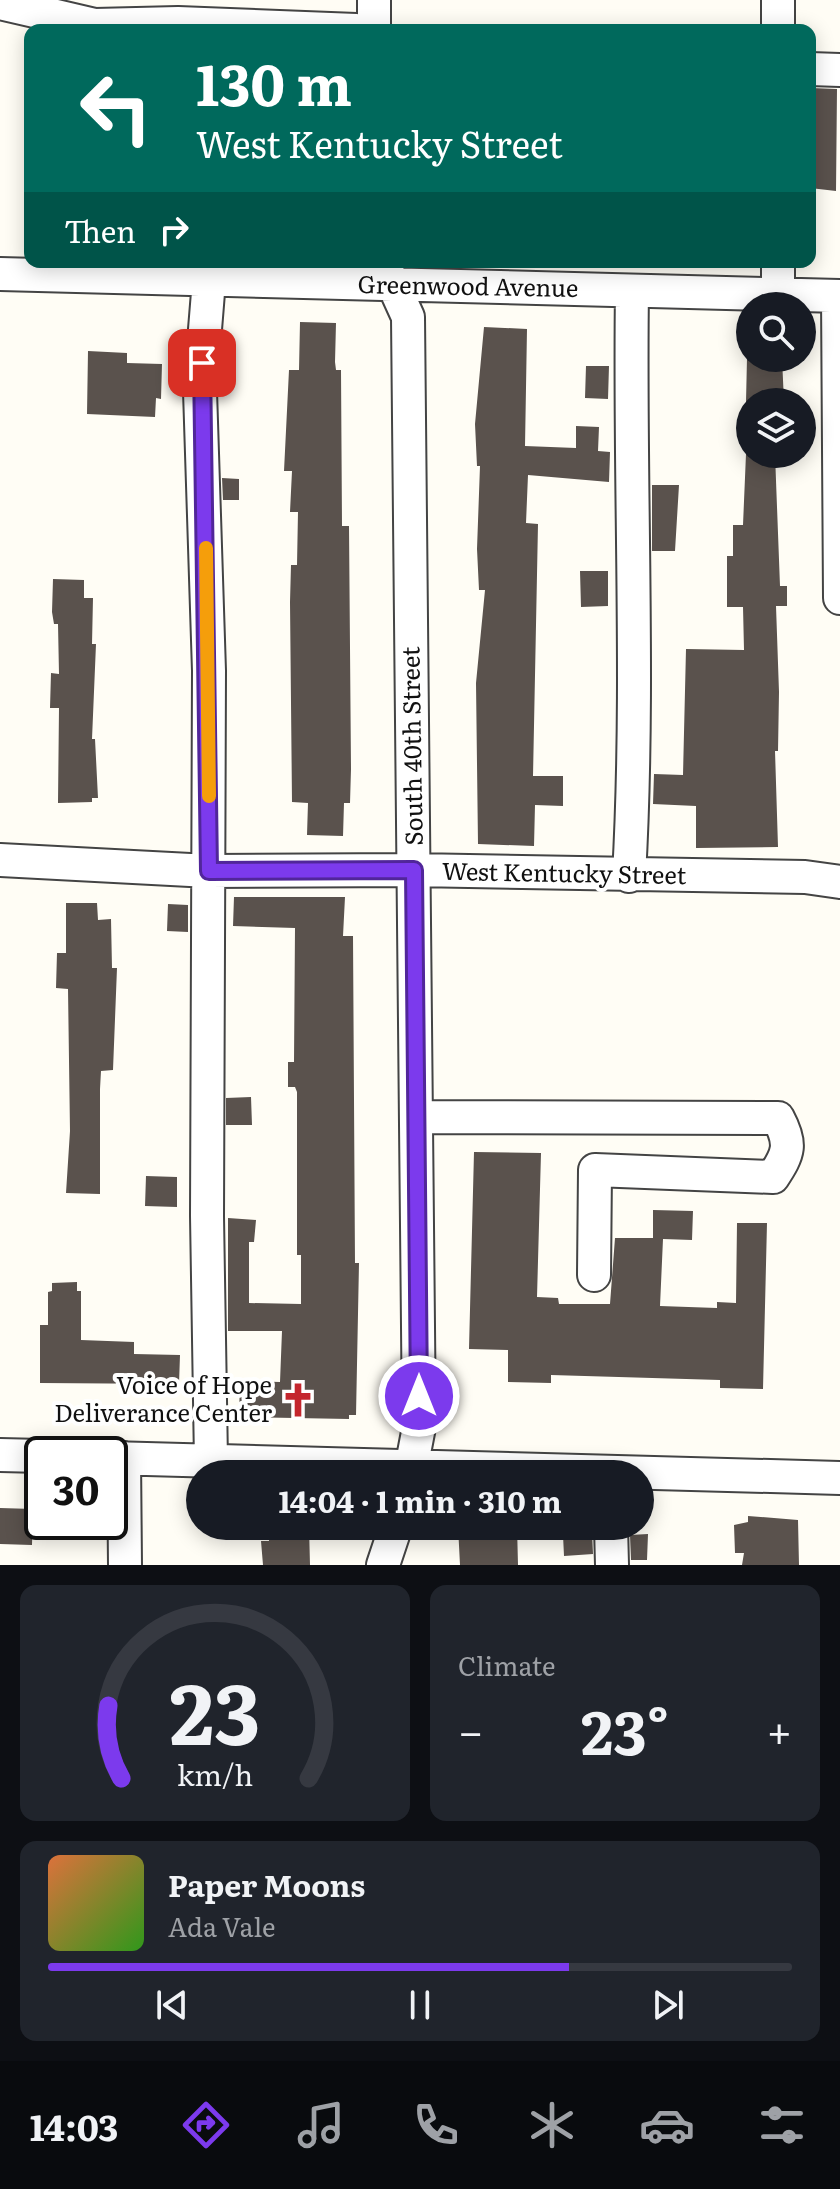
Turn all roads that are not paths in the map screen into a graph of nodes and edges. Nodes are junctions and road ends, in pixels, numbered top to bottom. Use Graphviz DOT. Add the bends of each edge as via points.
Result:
graph roads {
  1 [pos="374,0"];
  2 [pos="778,0"];
  3 [pos="0,3"];
  4 [pos="91,24"];
  5 [pos="136,24"];
  6 [pos="203,24"];
  7 [pos="374,24"];
  8 [pos="778,24"];
  9 [pos="816,69"];
  10 [pos="840,70"];
  11 [pos="778,268"];
  12 [pos="388,273"];
  13 [pos="0,274"];
  14 [pos="209,280"];
  15 [pos="632,291"];
  16 [pos="778,292"];
  17 [pos="736,293"];
  18 [pos="816,295"];
  19 [pos="839,296"];
  20 [pos="840,598"];
  21 [pos="0,860"];
  22 [pos="414,870"];
  23 [pos="209,871"];
  24 [pos="629,876"];
  25 [pos="840,882"];
  26 [pos="417,1117"];
  27 [pos="594,1275"];
  28 [pos="0,1455"];
  29 [pos="24,1456"];
  30 [pos="128,1458"];
  31 [pos="186,1460"];
  32 [pos="211,1460"];
  33 [pos="413,1460"];
  34 [pos="654,1474"];
  35 [pos="840,1478"];
  36 [pos="123,1540"];
  37 [pos="391,1540"];
  38 [pos="611,1540"];
  39 [pos="125,1565"];
  40 [pos="383,1565"];
  41 [pos="612,1565"];
  1 -- 7 [label="street"];
  2 -- 8 [label="street"];
  3 -- 4 [label="street"];
  5 -- 6 [label="street"];
  9 -- 10 [label="street"];
  11 -- 16 [label="street"];
  12 -- 14 [label="street, Greenwood Avenue"];
  12 -- 15 [label="street, Greenwood Avenue"];
  12 -- 22 [label="street, South 40th Street" via="408,317"];
  13 -- 14 [label="street, Greenwood Avenue"];
  14 -- 23 [label="street" via="200,391"];
  15 -- 17 [label="street, Greenwood Avenue"];
  15 -- 24 [label="street" via="636,759"];
  18 -- 19 [label="street, Greenwood Avenue"];
  19 -- 20 [label="street"];
  21 -- 23 [label="street, West Kentucky Street"];
  22 -- 23 [label="street, West Kentucky Street"];
  22 -- 24 [label="street, West Kentucky Street"];
  22 -- 26 [label="street, South 40th Street"];
  23 -- 32 [label="street"];
  24 -- 25 [label="street, West Kentucky Street" via="805,877"];
  26 -- 27 [label="street" via="778,1118 789,1153 773,1177 595,1170"];
  26 -- 33 [label="street, South 40th Street" via="419,1427"];
  28 -- 29 [label="street"];
  30 -- 31 [label="street"];
  34 -- 35 [label="street"];
  36 -- 39 [label="street"];
  37 -- 40 [label="street"];
  38 -- 41 [label="street"];
}
